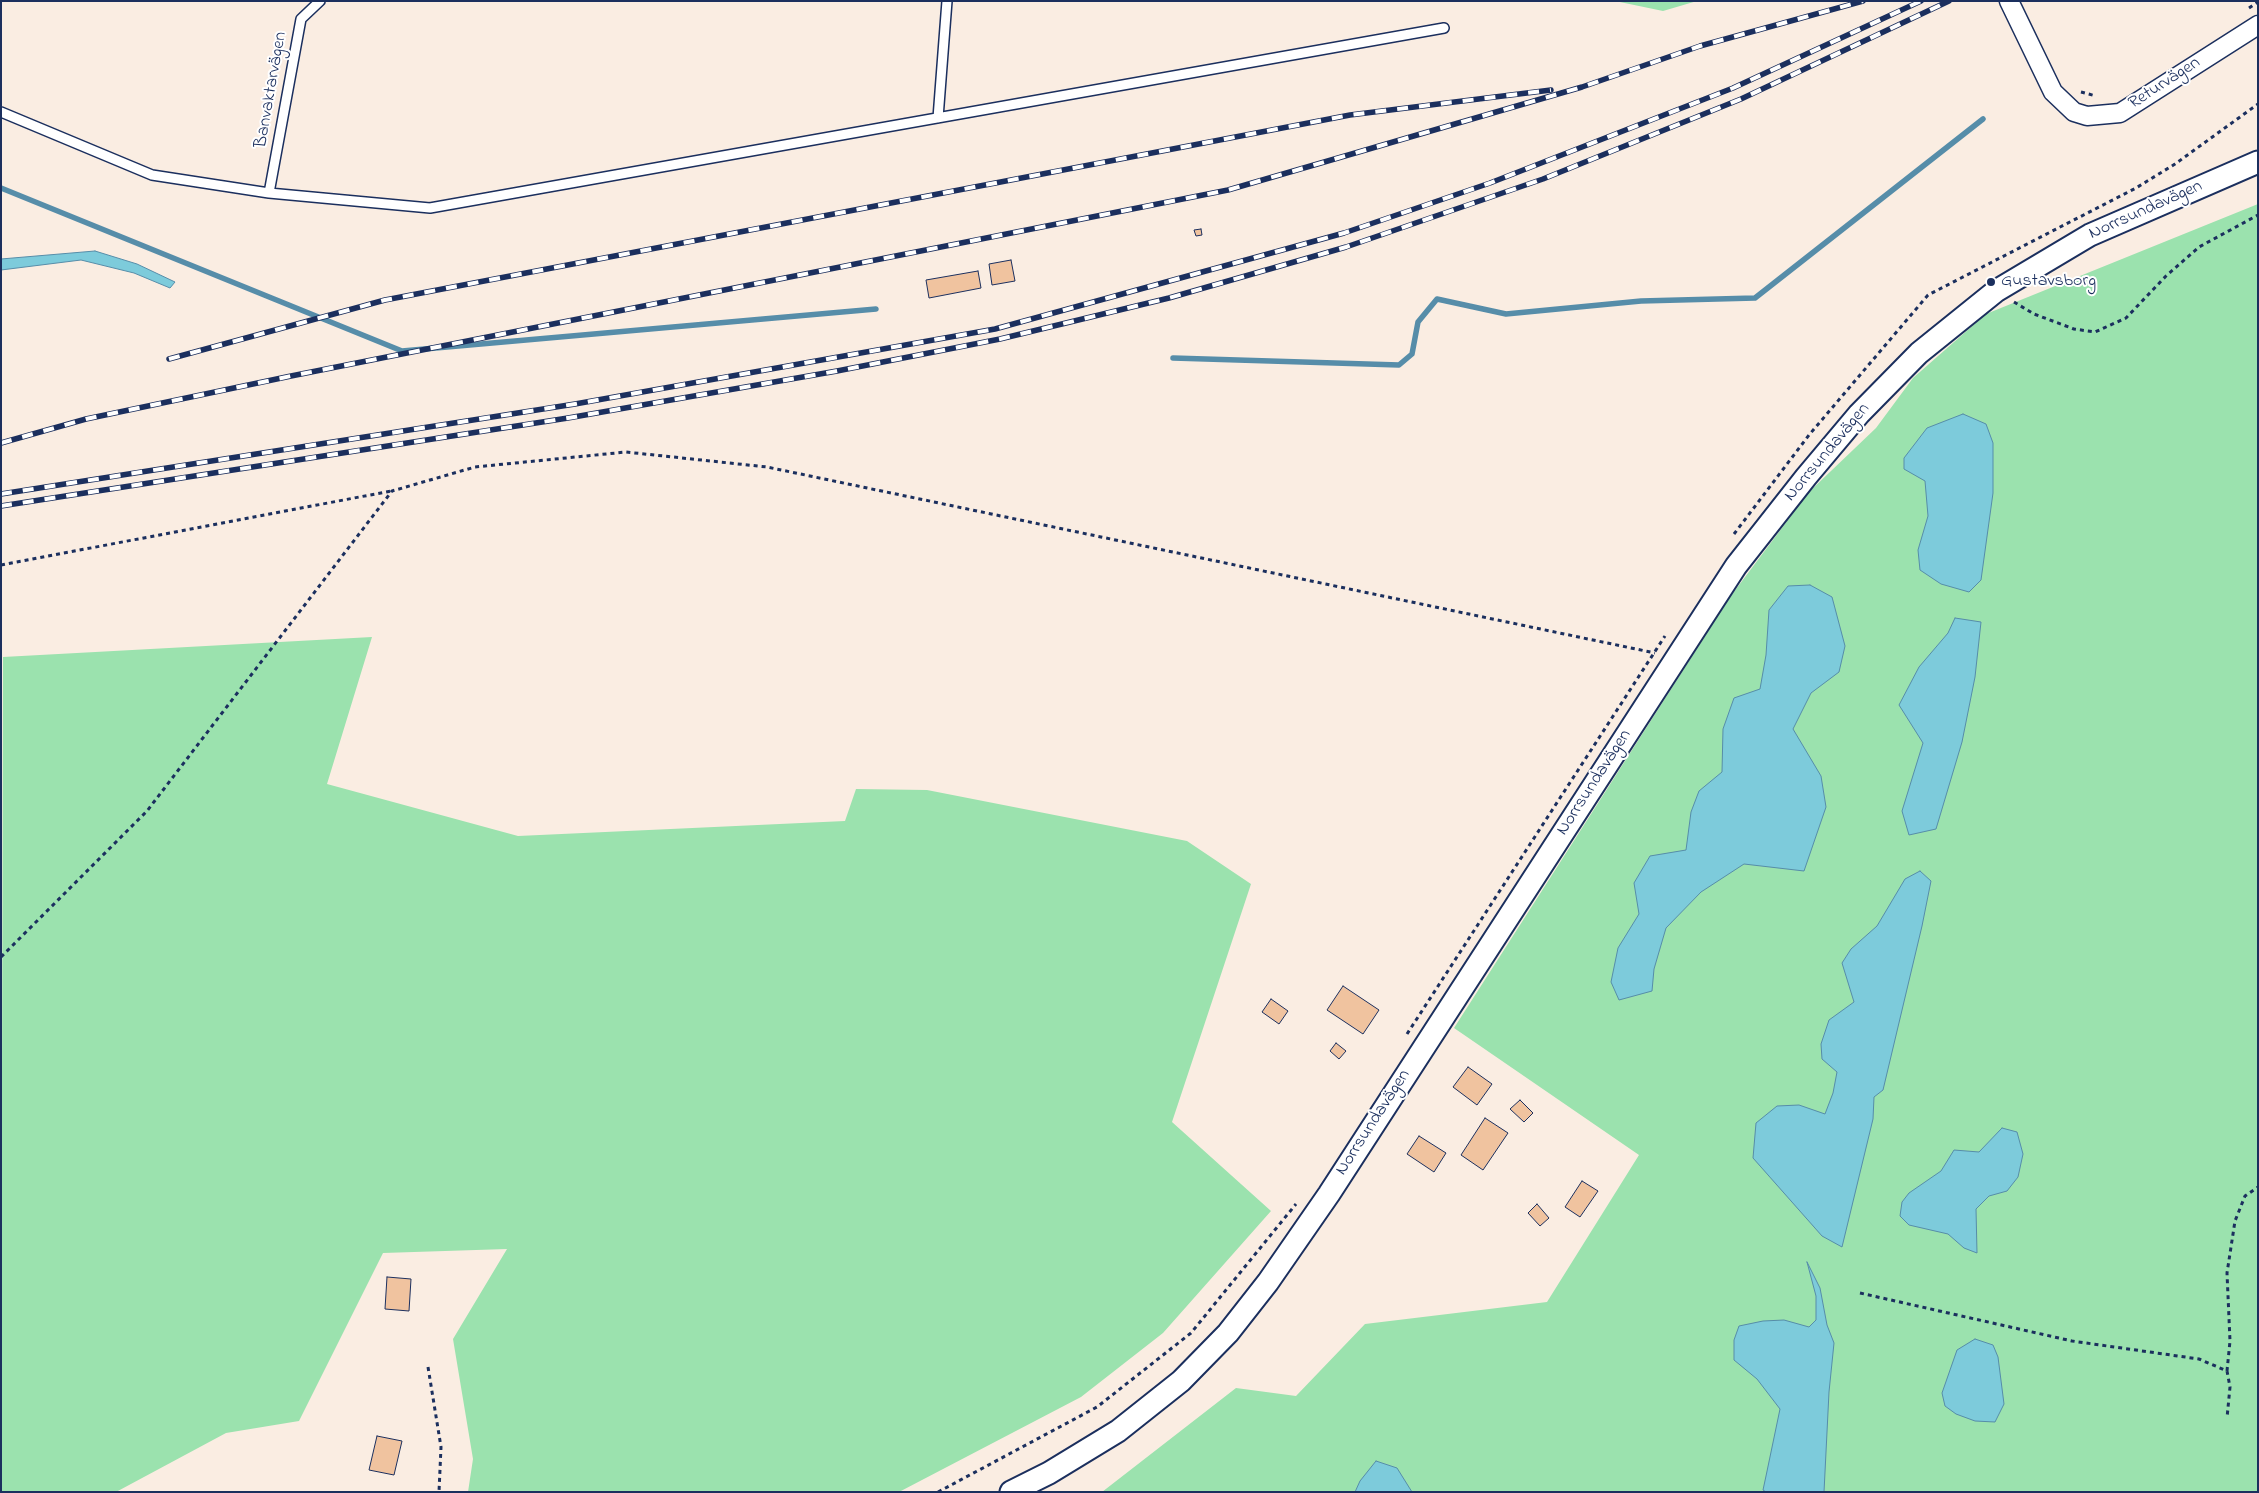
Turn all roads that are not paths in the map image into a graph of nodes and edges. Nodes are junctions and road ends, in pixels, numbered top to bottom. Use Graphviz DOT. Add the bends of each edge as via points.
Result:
graph roads {
  1 [pos="320,1"];
  2 [pos="947,1"];
  3 [pos="2009,1"];
  4 [pos="2258,24"];
  5 [pos="1444,28"];
  6 [pos="1,112"];
  7 [pos="938,118"];
  8 [pos="2258,162"];
  9 [pos="269,193"];
  10 [pos="1011,1492"];
  1 -- 9 [label="lane, Banvaktarvägen" via="301,19"];
  2 -- 7 [label="lane"];
  3 -- 4 [label="street, Returvägen" via="2054,92 2074,112 2087,116 2120,113"];
  5 -- 7 [label="lane"];
  6 -- 9 [label="lane" via="152,175"];
  7 -- 9 [label="lane" via="430,208"];
  8 -- 10 [label="street, Norrsundavägen" via="2090,235 1996,291 1919,353 1860,414 1736,566 1329,1194 1234,1326 1181,1381 1118,1431"];
}
